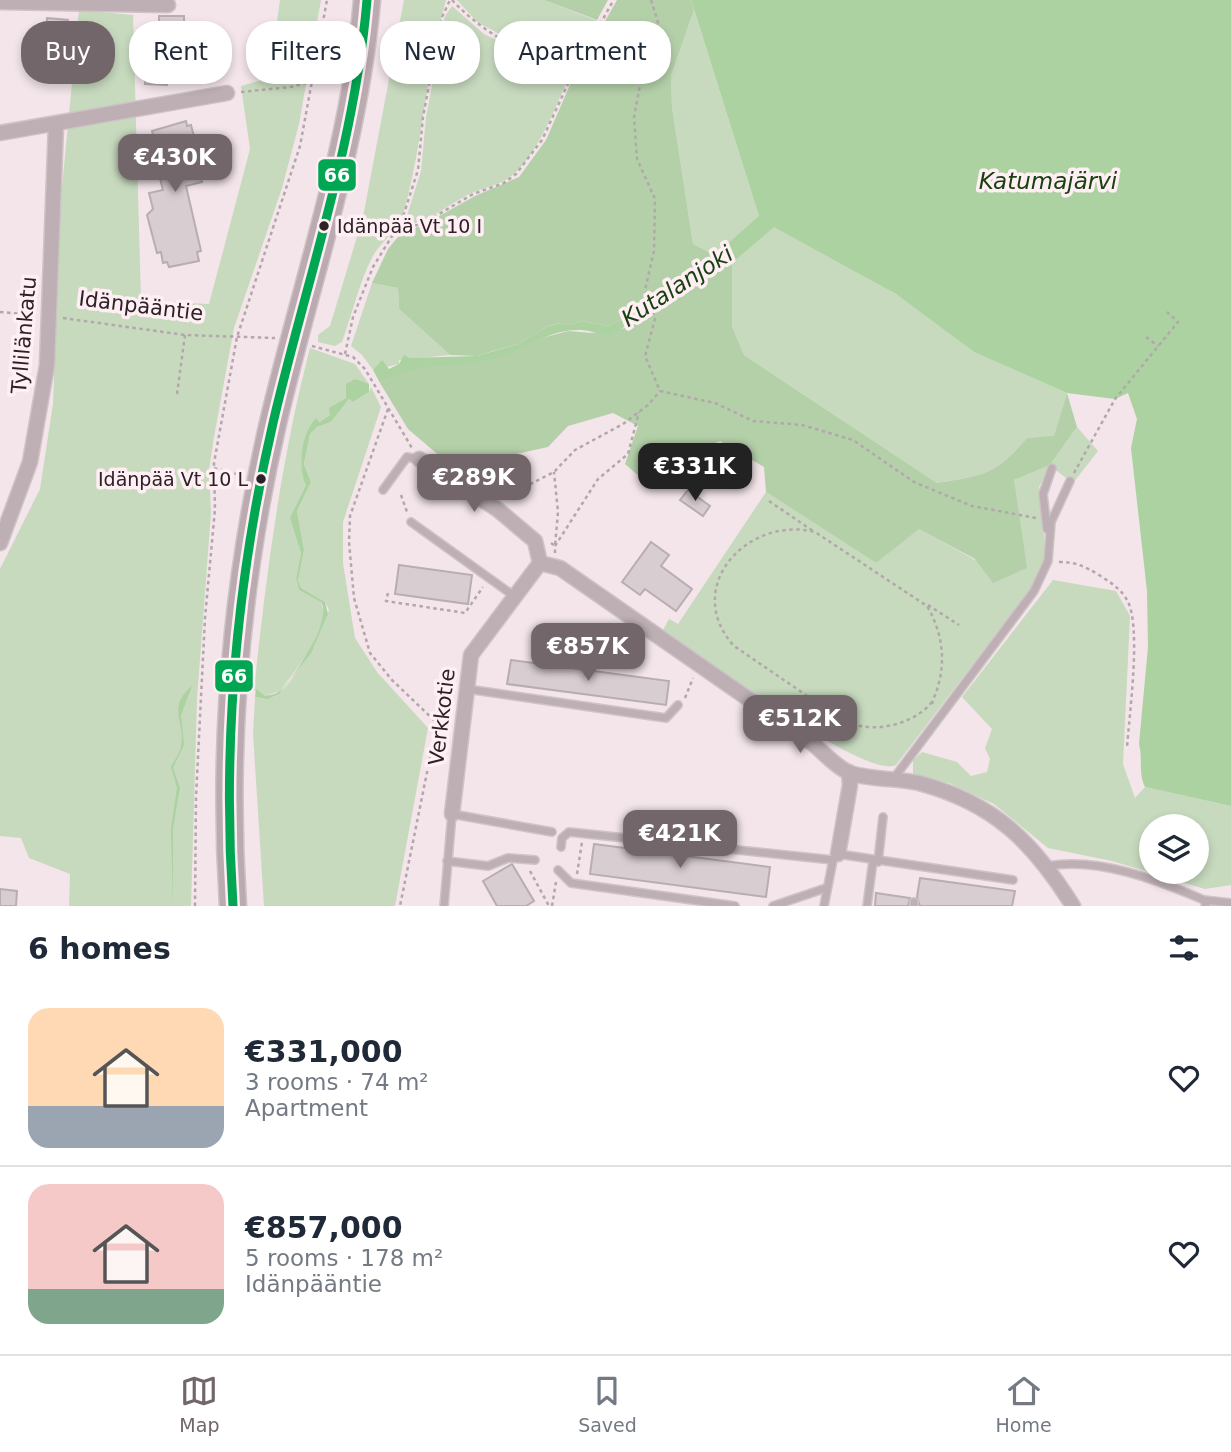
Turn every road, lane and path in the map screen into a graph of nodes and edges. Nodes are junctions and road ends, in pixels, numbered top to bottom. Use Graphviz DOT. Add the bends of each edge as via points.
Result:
graph roads {
  1 [pos="327,0"];
  2 [pos="367,0"];
  3 [pos="451,0"];
  4 [pos="651,0"];
  5 [pos="613,1"];
  6 [pos="0,2"];
  7 [pos="168,5"];
  8 [pos="324,21"];
  9 [pos="602,21"];
  10 [pos="494,36"];
  11 [pos="302,84"];
  12 [pos="313,84"];
  13 [pos="568,84"];
  14 [pos="227,93"];
  15 [pos="56,124"];
  16 [pos="0,133"];
  17 [pos="400,229"];
  18 [pos="0,312"];
  19 [pos="1167,312"];
  20 [pos="50,316"];
  21 [pos="185,335"];
  22 [pos="237,337"];
  23 [pos="1146,337"];
  24 [pos="277,338"];
  25 [pos="312,346"];
  26 [pos="1158,346"];
  27 [pos="345,354"];
  28 [pos="660,391"];
  29 [pos="177,394"];
  30 [pos="388,409"];
  31 [pos="639,412"];
  32 [pos="419,459"];
  33 [pos="214,468"];
  34 [pos="1052,468"];
  35 [pos="554,472"];
  36 [pos="243,476"];
  37 [pos="1070,481"];
  38 [pos="383,490"];
  39 [pos="401,495"];
  40 [pos="769,501"];
  41 [pos="490,503"];
  42 [pos="1046,519"];
  43 [pos="411,522"];
  44 [pos="815,532"];
  45 [pos="1049,540"];
  46 [pos="534,541"];
  47 [pos="0,543"];
  48 [pos="555,546"];
  49 [pos="1048,561"];
  50 [pos="540,563"];
  51 [pos="489,579"];
  52 [pos="388,593"];
  53 [pos="514,596"];
  54 [pos="922,602"];
  55 [pos="958,625"];
  56 [pos="695,674"];
  57 [pos="466,689"];
  58 [pos="932,702"];
  59 [pos="678,705"];
  60 [pos="944,710"];
  61 [pos="1127,748"];
  62 [pos="849,772"];
  63 [pos="894,778"];
  64 [pos="452,814"];
  65 [pos="883,817"];
  66 [pos="552,832"];
  67 [pos="583,833"];
  68 [pos="561,847"];
  69 [pos="835,857"];
  70 [pos="523,859"];
  71 [pos="535,860"];
  72 [pos="447,861"];
  73 [pos="875,862"];
  74 [pos="1048,866"];
  75 [pos="558,870"];
  76 [pos="1013,880"];
  77 [pos="576,884"];
  78 [pos="826,888"];
  79 [pos="1205,903"];
  80 [pos="1231,903"];
  81 [pos="195,906"];
  82 [pos="233,906"];
  83 [pos="400,906"];
  84 [pos="444,906"];
  85 [pos="549,906"];
  86 [pos="736,906"];
  87 [pos="774,906"];
  88 [pos="824,906"];
  89 [pos="867,906"];
  90 [pos="1073,906"];
  1 -- 8 [label="path"];
  2 -- 82 [label="highway" via="360,66 273,423 243,572 229,719"];
  3 -- 10 [label="path"];
  3 -- 17 [label="path" via="442,18 418,170"];
  4 -- 28 [label="path" via="658,22 634,117 638,159 655,199 654,251 645,290 655,319 645,356"];
  5 -- 9 [label="path"];
  6 -- 7 [label="street"];
  11 -- 14 [label="path"];
  12 -- 22 [label="path" via="300,146"];
  13 -- 17 [label="path" via="547,131 516,174 422,224"];
  14 -- 15 [label="street"];
  15 -- 16 [label="street"];
  15 -- 20 [label="street, Tyllilänkatu"];
  17 -- 27 [label="path" via="373,267"];
  18 -- 20 [label="path, Idänpääntie"];
  19 -- 26 [label="path" via="1178,322"];
  20 -- 21 [label="path, Idänpääntie"];
  20 -- 47 [label="street, Tyllilänkatu" via="47,365 30,461"];
  21 -- 22 [label="path, Idänpääntie"];
  21 -- 29 [label="path"];
  22 -- 24 [label="path, Idänpääntie"];
  22 -- 33 [label="path"];
  23 -- 26 [label="path"];
  25 -- 27 [label="path"];
  26 -- 37 [label="path" via="1115,398"];
  27 -- 30 [label="path" via="365,369"];
  28 -- 31 [label="path"];
  28 -- 42 [label="path" via="715,402 752,421 802,425 853,440 914,482 971,506"];
  30 -- 32 [label="path"];
  30 -- 83 [label="path" via="356,491 349,542 354,598 370,653 437,723"];
  31 -- 35 [label="path" via="575,450"];
  31 -- 48 [label="path" via="628,454 598,479"];
  32 -- 38 [label="lane" via="407,457"];
  32 -- 41 [label="street"];
  33 -- 36 [label="path"];
  33 -- 81 [label="path" via="196,797"];
  34 -- 42 [label="lane" via="1043,494"];
  35 -- 41 [label="path"];
  35 -- 48 [label="path"];
  37 -- 45 [label="lane" via="1051,522"];
  39 -- 43 [label="path"];
  40 -- 44 [label="path"];
  41 -- 46 [label="street"];
  42 -- 45 [label="lane"];
  43 -- 51 [label="lane"];
  44 -- 54 [label="path"];
  44 -- 58 [label="path" via="795,529 767,535 729,561 713,599 713,611 725,636 852,724 888,725 918,714"];
  45 -- 49 [label="lane"];
  46 -- 48 [label="path" via="546,539"];
  46 -- 50 [label="street"];
  49 -- 60 [label="lane" via="1034,591"];
  49 -- 61 [label="path" via="1078,562 1114,584 1128,601 1134,640"];
  50 -- 53 [label="street, Verkkotie"];
  50 -- 62 [label="street" via="560,568"];
  51 -- 52 [label="path" via="465,613 386,601"];
  51 -- 53 [label="lane"];
  53 -- 57 [label="street, Verkkotie" via="471,655"];
  54 -- 55 [label="path"];
  54 -- 58 [label="path" via="934,619 942,649 941,677"];
  56 -- 59 [label="path" via="687,696"];
  57 -- 59 [label="lane" via="666,718"];
  57 -- 64 [label="street, Verkkotie"];
  58 -- 60 [label="path"];
  60 -- 63 [label="lane"];
  62 -- 63 [label="street"];
  62 -- 69 [label="street"];
  63 -- 74 [label="street" via="981,806 1025,840"];
  64 -- 66 [label="lane"];
  64 -- 72 [label="lane"];
  65 -- 73 [label="lane"];
  67 -- 68 [label="lane" via="569,832"];
  67 -- 69 [label="lane"];
  67 -- 77 [label="path"];
  69 -- 73 [label="lane"];
  69 -- 78 [label="lane"];
  70 -- 71 [label="lane"];
  70 -- 72 [label="lane" via="508,858 488,866"];
  70 -- 85 [label="path"];
  72 -- 84 [label="lane"];
  73 -- 76 [label="lane"];
  73 -- 89 [label="lane"];
  74 -- 79 [label="lane" via="1078,862 1165,883"];
  74 -- 90 [label="street"];
  75 -- 77 [label="lane"];
  77 -- 86 [label="lane"];
  78 -- 87 [label="lane"];
  78 -- 88 [label="lane"];
  79 -- 80 [label="lane"];
}
